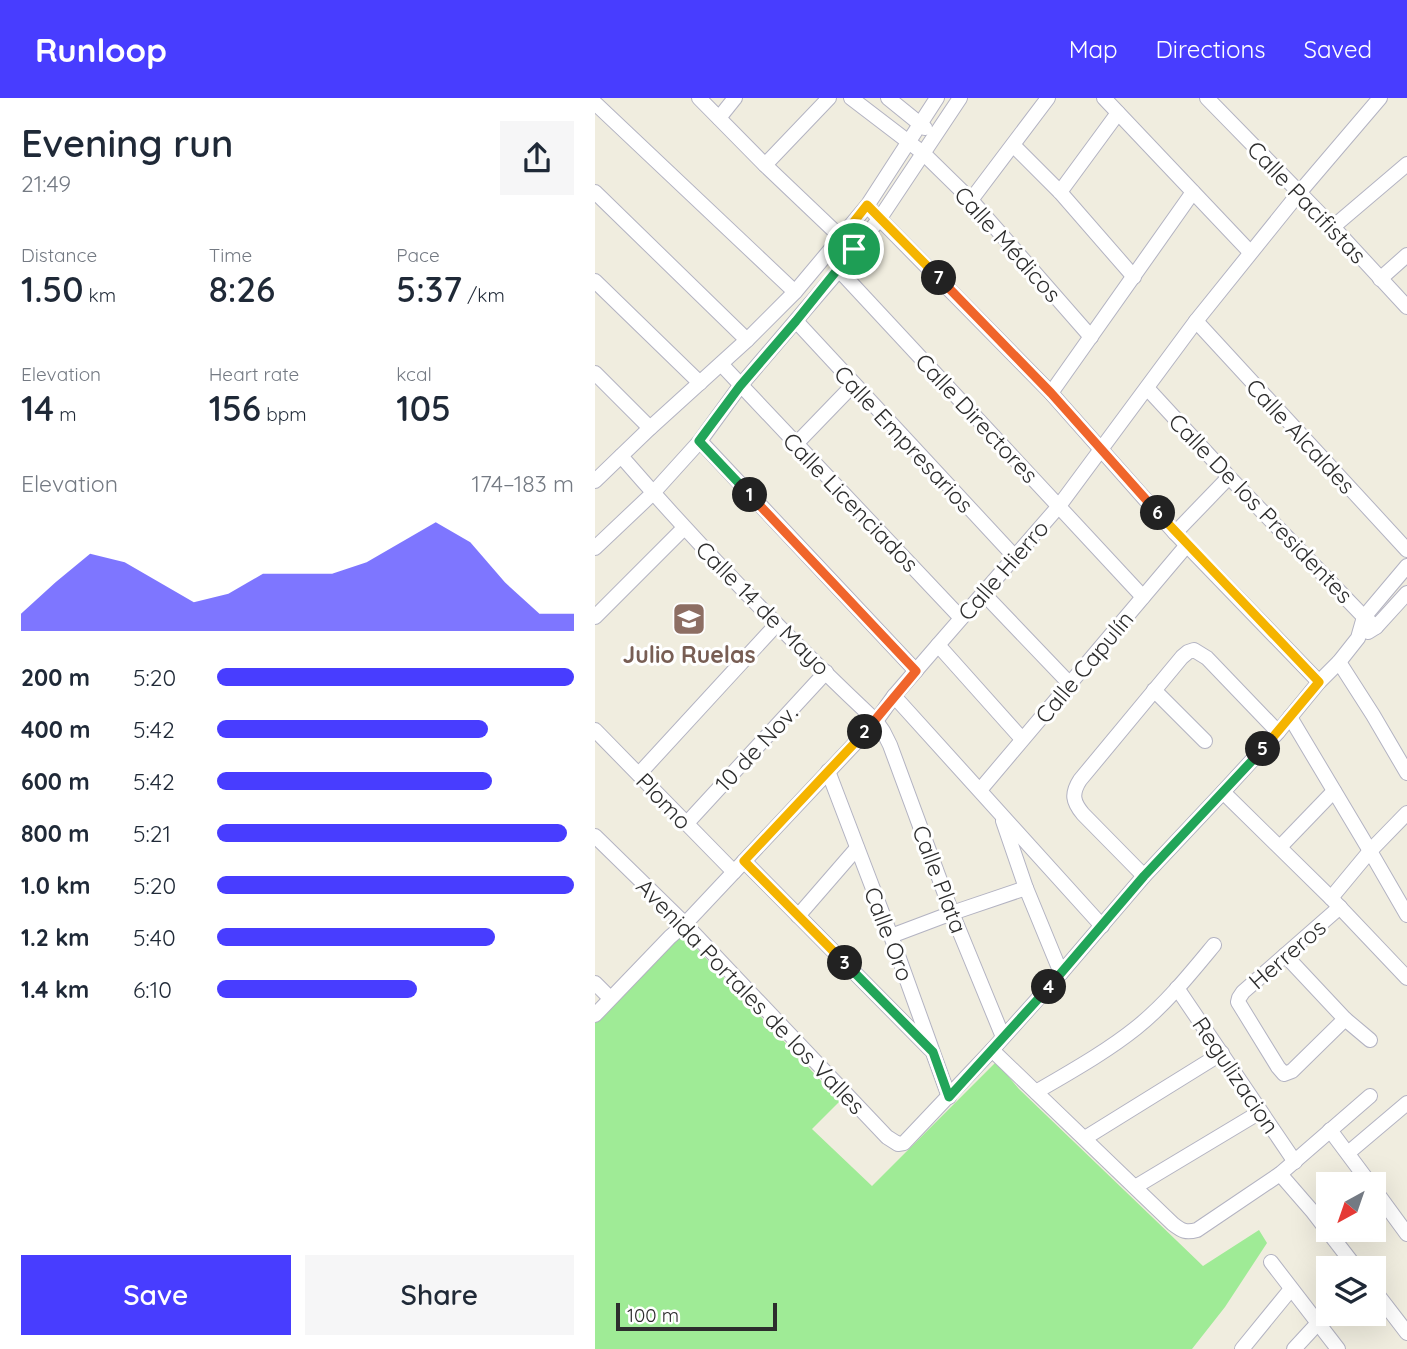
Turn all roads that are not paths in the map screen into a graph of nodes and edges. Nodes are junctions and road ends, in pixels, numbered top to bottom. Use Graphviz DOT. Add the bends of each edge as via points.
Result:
graph roads {
  1 [pos="699,98"];
  2 [pos="736,98"];
  3 [pos="829,98"];
  4 [pos="851,98"];
  5 [pos="888,98"];
  6 [pos="937,98"];
  7 [pos="960,98"];
  8 [pos="1048,98"];
  9 [pos="1104,98"];
  10 [pos="1207,98"];
  11 [pos="1380,98"];
  12 [pos="595,103"];
  13 [pos="1118,113"];
  14 [pos="719,118"];
  15 [pos="919,124"];
  16 [pos="934,135"];
  17 [pos="908,142"];
  18 [pos="1013,145"];
  19 [pos="923,153"];
  20 [pos="1407,164"];
  21 [pos="765,165"];
  22 [pos="595,192"];
  23 [pos="1060,192"];
  24 [pos="1193,192"];
  25 [pos="1299,193"];
  26 [pos="971,200"];
  27 [pos="867,205"];
  28 [pos="880,218"];
  29 [pos="1333,227"];
  30 [pos="841,238"];
  31 [pos="854,249"];
  32 [pos="1250,252"];
  33 [pos="1407,255"];
  34 [pos="839,270"];
  35 [pos="1134,278"];
  36 [pos="1380,279"];
  37 [pos="595,281"];
  38 [pos="795,292"];
  39 [pos="1407,307"];
  40 [pos="796,321"];
  41 [pos="1196,321"];
  42 [pos="1091,337"];
  43 [pos="747,340"];
  44 [pos="721,364"];
  45 [pos="595,373"];
  46 [pos="700,383"];
  47 [pos="854,384"];
  48 [pos="740,386"];
  49 [pos="1147,388"];
  50 [pos="1051,393"];
  51 [pos="650,428"];
  52 [pos="699,441"];
  53 [pos="796,444"];
  54 [pos="1101,449"];
  55 [pos="621,456"];
  56 [pos="596,477"];
  57 [pos="1229,477"];
  58 [pos="653,493"];
  59 [pos="1059,506"];
  60 [pos="684,528"];
  61 [pos="1175,533"];
  62 [pos="1187,545"];
  63 [pos="595,548"];
  64 [pos="1407,550"];
  65 [pos="1014,556"];
  66 [pos="1407,566"];
  67 [pos="983,593"];
  68 [pos="1407,593"];
  69 [pos="1143,597"];
  70 [pos="595,617"];
  71 [pos="1364,617"];
  72 [pos="961,618"];
  73 [pos="776,625"];
  74 [pos="1376,627"];
  75 [pos="1358,638"];
  76 [pos="938,645"];
  77 [pos="1339,662"];
  78 [pos="916,671"];
  79 [pos="826,672"];
  80 [pos="1319,682"];
  81 [pos="1069,683"];
  82 [pos="1154,690"];
  83 [pos="894,696"];
  84 [pos="1290,718"];
  85 [pos="876,721"];
  86 [pos="595,730"];
  87 [pos="1278,732"];
  88 [pos="1023,739"];
  89 [pos="1205,741"];
  90 [pos="828,771"];
  91 [pos="1407,773"];
  92 [pos="639,774"];
  93 [pos="980,790"];
  94 [pos="1334,791"];
  95 [pos="1223,792"];
  96 [pos="1000,813"];
  97 [pos="1407,813"];
  98 [pos="687,823"];
  99 [pos="595,836"];
  100 [pos="1280,847"];
  101 [pos="857,848"];
  102 [pos="1370,851"];
  103 [pos="739,867"];
  104 [pos="1144,876"];
  105 [pos="1025,888"];
  106 [pos="1335,903"];
  107 [pos="952,913"];
  108 [pos="1407,915"];
  109 [pos="798,916"];
  110 [pos="685,924"];
  111 [pos="1102,926"];
  112 [pos="891,936"];
  113 [pos="1214,945"];
  114 [pos="1285,954"];
  115 [pos="1061,973"];
  116 [pos="1407,978"];
  117 [pos="595,983"];
  118 [pos="1177,988"];
  119 [pos="610,999"];
  120 [pos="595,1015"];
  121 [pos="1345,1019"];
  122 [pos="1003,1037"];
  123 [pos="1370,1040"];
  124 [pos="992,1050"];
  125 [pos="933,1052"];
  126 [pos="1222,1053"];
  127 [pos="1037,1092"];
  128 [pos="1370,1096"];
  129 [pos="949,1097"];
  130 [pos="1407,1103"];
  131 [pos="1260,1112"];
  132 [pos="1330,1130"];
  133 [pos="1085,1138"];
  134 [pos="1348,1153"];
  135 [pos="1295,1162"];
  136 [pos="1361,1172"];
  137 [pos="1280,1174"];
  138 [pos="1135,1187"];
  139 [pos="1386,1206"];
  140 [pos="1407,1234"];
  141 [pos="1347,1256"];
  142 [pos="1271,1262"];
  143 [pos="1291,1289"];
  144 [pos="1386,1306"];
  145 [pos="1316,1320"];
  146 [pos="1316,1325"];
  147 [pos="1320,1326"];
  148 [pos="1407,1333"];
  149 [pos="1242,1349"];
  150 [pos="1294,1349"];
  151 [pos="1338,1349"];
  1 -- 14 [label="street"];
  2 -- 14 [label="street"];
  3 -- 21 [label="street"];
  4 -- 17 [label="street, Calle Médicos"];
  5 -- 15 [label="street"];
  6 -- 15 [label="street"];
  7 -- 16 [label="street"];
  8 -- 18 [label="street"];
  9 -- 13 [label="street"];
  10 -- 25 [label="street, Calle Pacifistas"];
  11 -- 25 [label="street, Calle Hierro"];
  12 -- 38 [label="street"];
  13 -- 23 [label="street"];
  13 -- 24 [label="street"];
  14 -- 21 [label="street"];
  15 -- 16 [label="street"];
  15 -- 17 [label="street"];
  16 -- 19 [label="street"];
  17 -- 19 [label="street, Calle Médicos"];
  17 -- 27 [label="street"];
  18 -- 23 [label="street"];
  18 -- 26 [label="street"];
  19 -- 26 [label="street, Calle Médicos"];
  19 -- 28 [label="street"];
  20 -- 29 [label="street"];
  21 -- 30 [label="street"];
  22 -- 43 [label="street"];
  23 -- 35 [label="street"];
  24 -- 32 [label="street"];
  24 -- 35 [label="street"];
  25 -- 29 [label="street, Calle Pacifistas"];
  25 -- 32 [label="street, Calle Hierro"];
  26 -- 42 [label="street, Calle Médicos"];
  27 -- 28 [label="street"];
  27 -- 30 [label="street"];
  28 -- 31 [label="street"];
  28 -- 50 [label="street"];
  29 -- 36 [label="street, Calle Pacifistas"];
  30 -- 31 [label="street"];
  30 -- 38 [label="street"];
  31 -- 34 [label="street"];
  32 -- 41 [label="street, Calle Hierro"];
  33 -- 36 [label="street"];
  34 -- 40 [label="street"];
  34 -- 59 [label="street, Calle Directores"];
  35 -- 42 [label="street"];
  36 -- 39 [label="street, Calle Pacifistas"];
  37 -- 46 [label="street"];
  38 -- 43 [label="street"];
  40 -- 47 [label="street, Calle Empresarios"];
  40 -- 48 [label="street"];
  41 -- 49 [label="street, Calle Hierro"];
  41 -- 64 [label="street, Calle Alcaldes"];
  42 -- 50 [label="street"];
  43 -- 44 [label="street"];
  44 -- 46 [label="street"];
  44 -- 48 [label="street, Calle Licenciados"];
  45 -- 51 [label="street"];
  46 -- 51 [label="street"];
  47 -- 53 [label="street"];
  47 -- 65 [label="street, Calle Empresarios"];
  48 -- 52 [label="street"];
  48 -- 53 [label="street, Calle Licenciados"];
  49 -- 54 [label="street, Calle Hierro"];
  49 -- 57 [label="street, Calle De los Presidentes"];
  50 -- 54 [label="street"];
  51 -- 55 [label="street"];
  52 -- 58 [label="street"];
  52 -- 78 [label="street"];
  53 -- 72 [label="street, Calle Licenciados"];
  54 -- 59 [label="street, Calle Hierro"];
  54 -- 61 [label="street"];
  55 -- 56 [label="street"];
  55 -- 58 [label="street, Calle 14 de Mayo"];
  57 -- 61 [label="street"];
  57 -- 71 [label="street, Calle De los Presidentes"];
  58 -- 60 [label="street, Calle 14 de Mayo"];
  58 -- 63 [label="street"];
  59 -- 65 [label="street, Calle Hierro"];
  59 -- 69 [label="street, Calle Directores"];
  60 -- 70 [label="street"];
  60 -- 73 [label="street, Calle 14 de Mayo"];
  61 -- 62 [label="street"];
  62 -- 69 [label="street, Calle Capulín"];
  62 -- 80 [label="street"];
  65 -- 67 [label="street, Calle Hierro"];
  66 -- 71 [label="street"];
  67 -- 72 [label="street, Calle Hierro"];
  67 -- 81 [label="street"];
  68 -- 74 [label="street"];
  69 -- 81 [label="street, Calle Capulín"];
  71 -- 74 [label="street, Calle De los Presidentes"];
  71 -- 75 [label="street"];
  72 -- 76 [label="street, Calle Hierro"];
  73 -- 79 [label="street, Calle 14 de Mayo"];
  73 -- 92 [label="street"];
  74 -- 75 [label="street"];
  75 -- 77 [label="street"];
  76 -- 78 [label="street, Calle Hierro"];
  76 -- 88 [label="street"];
  77 -- 80 [label="street"];
  77 -- 91 [label="street"];
  78 -- 83 [label="street, Calle Hierro"];
  79 -- 85 [label="street, Calle 14 de Mayo"];
  79 -- 98 [label="street, 10 de Nov."];
  80 -- 84 [label="street"];
  81 -- 88 [label="street, Calle Capulín"];
  82 -- 87 [label="street" via="1188,652 1200,652"];
  82 -- 89 [label="street"];
  82 -- 104 [label="street" via="1080,780 1073,795 1083,814"];
  83 -- 85 [label="street, Calle Hierro"];
  83 -- 93 [label="street"];
  84 -- 87 [label="street"];
  84 -- 94 [label="street"];
  85 -- 90 [label="street, Calle Hierro"];
  85 -- 107 [label="street, Calle Plata" via="890,745"];
  86 -- 92 [label="street, Plomo"];
  87 -- 95 [label="street"];
  88 -- 93 [label="street, Calle Capulín"];
  90 -- 101 [label="street, Calle Oro"];
  90 -- 103 [label="street, Calle Hierro"];
  92 -- 98 [label="street, Plomo"];
  93 -- 96 [label="street"];
  94 -- 100 [label="street"];
  94 -- 102 [label="street"];
  95 -- 100 [label="street"];
  95 -- 104 [label="street"];
  96 -- 105 [label="street"];
  96 -- 111 [label="street"];
  97 -- 102 [label="street, Herreros"];
  98 -- 103 [label="street, Plomo"];
  99 -- 110 [label="street, Avenida Portales de los Valles"];
  100 -- 106 [label="street"];
  101 -- 109 [label="street"];
  101 -- 112 [label="street, Calle Oro"];
  102 -- 106 [label="street, Herreros"];
  102 -- 108 [label="street"];
  103 -- 109 [label="street, Plomo"];
  103 -- 110 [label="street, Calle Hierro"];
  104 -- 111 [label="street"];
  105 -- 107 [label="street"];
  105 -- 115 [label="street"];
  106 -- 114 [label="street, Herreros"];
  106 -- 116 [label="street"];
  107 -- 112 [label="street"];
  107 -- 122 [label="street, Calle Plata"];
  109 -- 125 [label="street, Plomo"];
  110 -- 119 [label="street, Calle Hierro"];
  110 -- 129 [label="street, Avenida Portales de los Valles" via="887,1137 904,1143"];
  111 -- 115 [label="street"];
  112 -- 125 [label="street, Calle Oro"];
  113 -- 118 [label="street"];
  114 -- 121 [label="street"];
  114 -- 121 [label="street, Herreros" via="1238,1002 1281,1072 1292,1071"];
  115 -- 122 [label="street"];
  117 -- 119 [label="street"];
  118 -- 126 [label="street, Regulizacion"];
  118 -- 127 [label="street" via="1115,1043"];
  119 -- 120 [label="street, Calle Hierro"];
  121 -- 123 [label="street"];
  122 -- 124 [label="street"];
  124 -- 127 [label="street"];
  124 -- 129 [label="street"];
  125 -- 129 [label="street, Calle Oro"];
  126 -- 131 [label="street, Regulizacion"];
  126 -- 133 [label="street"];
  127 -- 133 [label="street"];
  128 -- 132 [label="street"];
  130 -- 134 [label="street"];
  131 -- 135 [label="street, Regulizacion"];
  131 -- 138 [label="street"];
  132 -- 134 [label="street"];
  132 -- 135 [label="street"];
  133 -- 138 [label="street"];
  134 -- 136 [label="street"];
  135 -- 137 [label="street"];
  137 -- 138 [label="street" via="1189,1233 1173,1224"];
  137 -- 141 [label="street"];
  139 -- 140 [label="street"];
  142 -- 143 [label="street"];
  143 -- 145 [label="street"];
  143 -- 149 [label="street"];
  144 -- 148 [label="street"];
  146 -- 150 [label="street"];
  147 -- 151 [label="street"];
}
